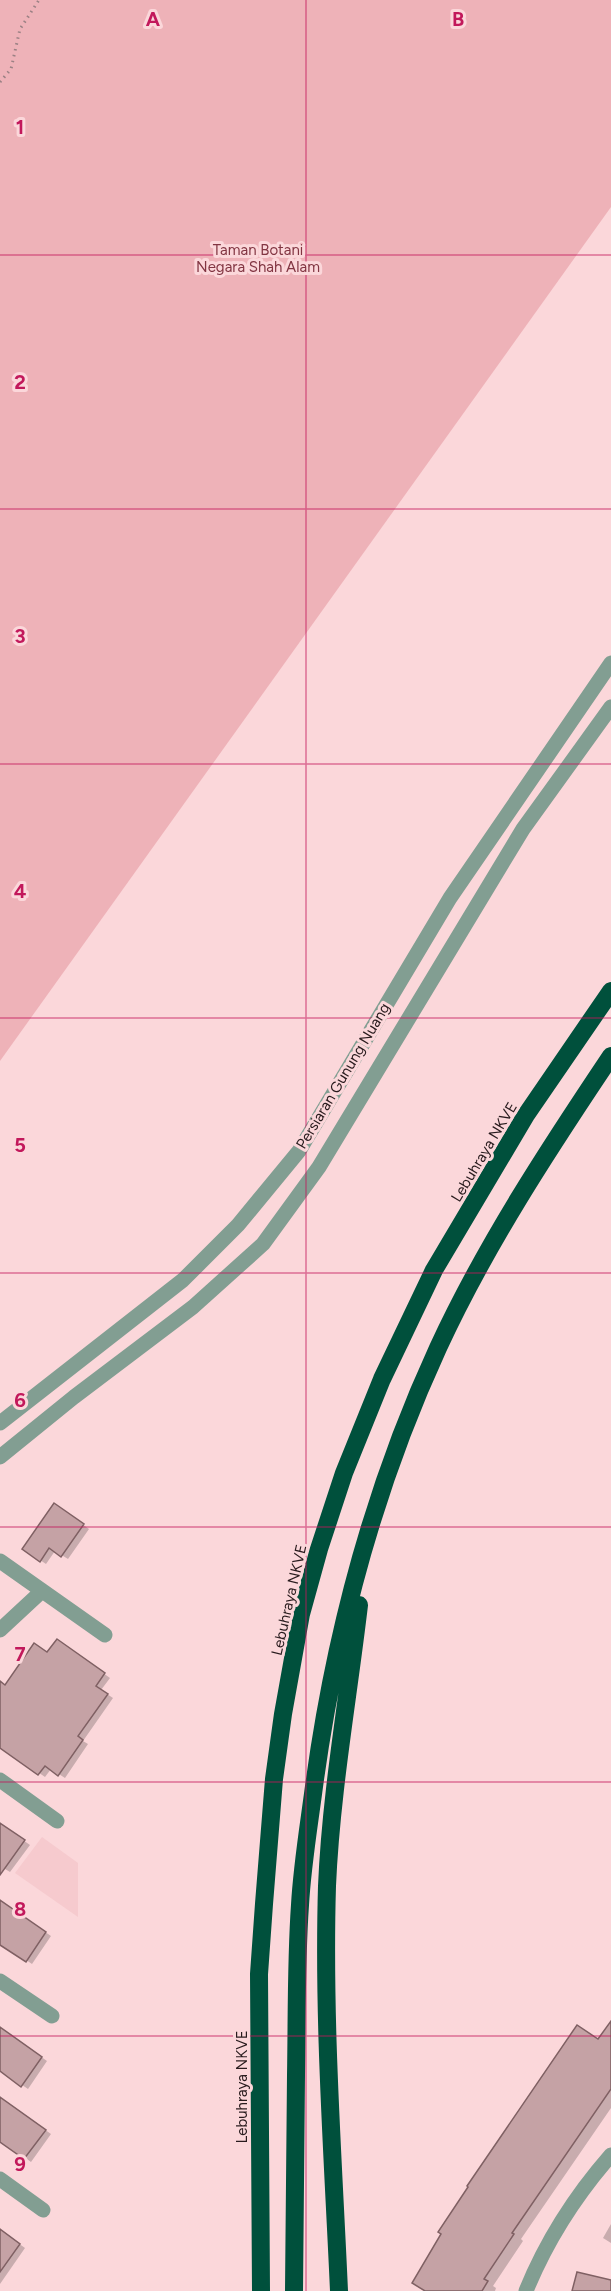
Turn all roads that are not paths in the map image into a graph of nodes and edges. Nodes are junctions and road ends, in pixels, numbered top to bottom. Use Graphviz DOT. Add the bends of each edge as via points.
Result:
graph roads {
  1 [pos="611,663"];
  2 [pos="611,707"];
  3 [pos="611,991"];
  4 [pos="611,1056"];
  5 [pos="0,1423"];
  6 [pos="0,1457"];
  7 [pos="369,1526"];
  8 [pos="0,1561"];
  9 [pos="42,1591"];
  10 [pos="0,1630"];
  11 [pos="105,1635"];
  12 [pos="0,1780"];
  13 [pos="57,1821"];
  14 [pos="0,1981"];
  15 [pos="52,2016"];
  16 [pos="611,2155"];
  17 [pos="0,2179"];
  18 [pos="261,2197"];
  19 [pos="43,2210"];
  20 [pos="249,2291"];
  21 [pos="261,2291"];
  22 [pos="294,2291"];
  23 [pos="339,2291"];
  24 [pos="526,2291"];
  1 -- 5 [label="street, Persiaran Gunung Nuang" via="450,898 298,1151 238,1225 183,1280"];
  2 -- 6 [label="street, Persiaran Gunung Nuang" via="523,829 320,1167 263,1244 193,1307"];
  3 -- 18 [label="highway, Lebuhraya NKVE" via="526,1115 434,1270 382,1379 319,1549 301,1614 274,1779 259,1974"];
  4 -- 7 [label="highway" via="559,1134 438,1347"];
  7 -- 22 [label="highway" via="317,1751 300,1902"];
  7 -- 23 [label="highway" via="335,1779 327,1886 328,2040"];
  8 -- 9 [label="street"];
  9 -- 10 [label="street"];
  9 -- 11 [label="street"];
  12 -- 13 [label="street"];
  14 -- 15 [label="street"];
  16 -- 24 [label="street" via="560,2223"];
  17 -- 19 [label="street"];
  18 -- 20 [label="highway"];
  18 -- 21 [label="highway, Lebuhraya NKVE"];
}
